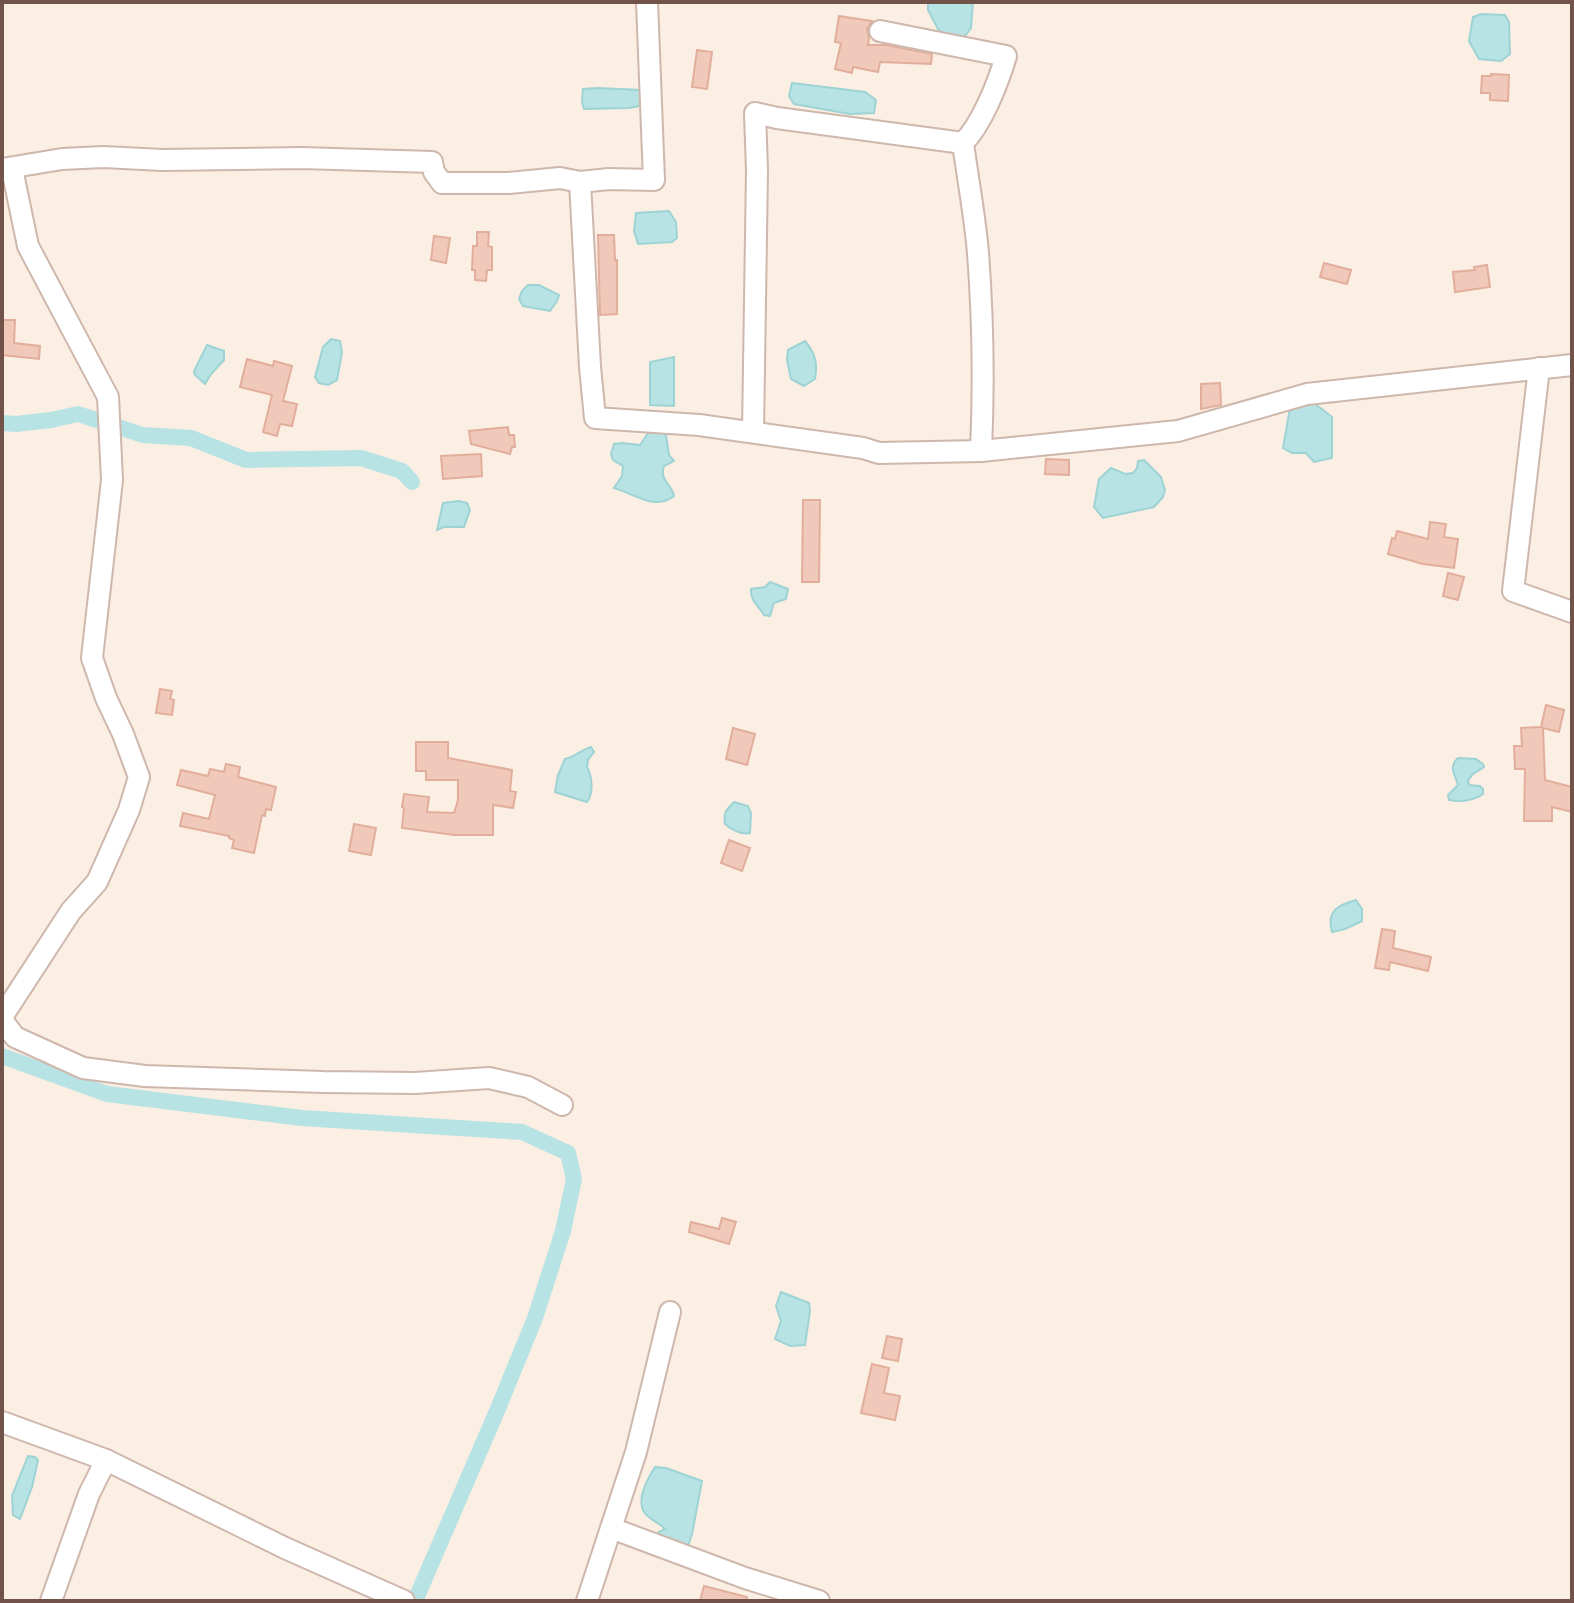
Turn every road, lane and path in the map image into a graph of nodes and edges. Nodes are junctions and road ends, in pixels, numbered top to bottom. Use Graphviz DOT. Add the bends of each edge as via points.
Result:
graph roads {
  1 [pos="647,2"];
  2 [pos="880,31"];
  3 [pos="963,143"];
  4 [pos="7,169"];
  5 [pos="580,182"];
  6 [pos="1572,365"];
  7 [pos="1539,368"];
  8 [pos="753,432"];
  9 [pos="981,451"];
  10 [pos="1572,612"];
  11 [pos="2,1019"];
  12 [pos="562,1105"];
  13 [pos="670,1312"];
  14 [pos="2,1422"];
  15 [pos="106,1460"];
  16 [pos="611,1528"];
  17 [pos="395,1597"];
  18 [pos="51,1601"];
  19 [pos="587,1601"];
  20 [pos="819,1601"];
  1 -- 5 [label="street" via="654,180"];
  2 -- 3 [label="street" via="1006,56 998,82"];
  3 -- 8 [label="street" via="755,113"];
  3 -- 9 [label="street" via="978,251"];
  4 -- 5 [label="street" via="103,157 399,160 432,162 442,183 560,178"];
  4 -- 11 [label="street" via="28,246 108,397 112,480 92,658 139,777 97,882 71,911"];
  5 -- 8 [label="street" via="595,418"];
  6 -- 7 [label="street"];
  7 -- 9 [label="street" via="1307,394 1178,431"];
  7 -- 10 [label="street" via="1513,591"];
  8 -- 9 [label="street" via="879,453"];
  11 -- 12 [label="street" via="15,1037 83,1068 323,1082 489,1078 528,1087"];
  13 -- 16 [label="street" via="636,1452"];
  14 -- 15 [label="street"];
  15 -- 17 [label="street"];
  15 -- 18 [label="street"];
  16 -- 19 [label="street"];
  16 -- 20 [label="street"];
}
